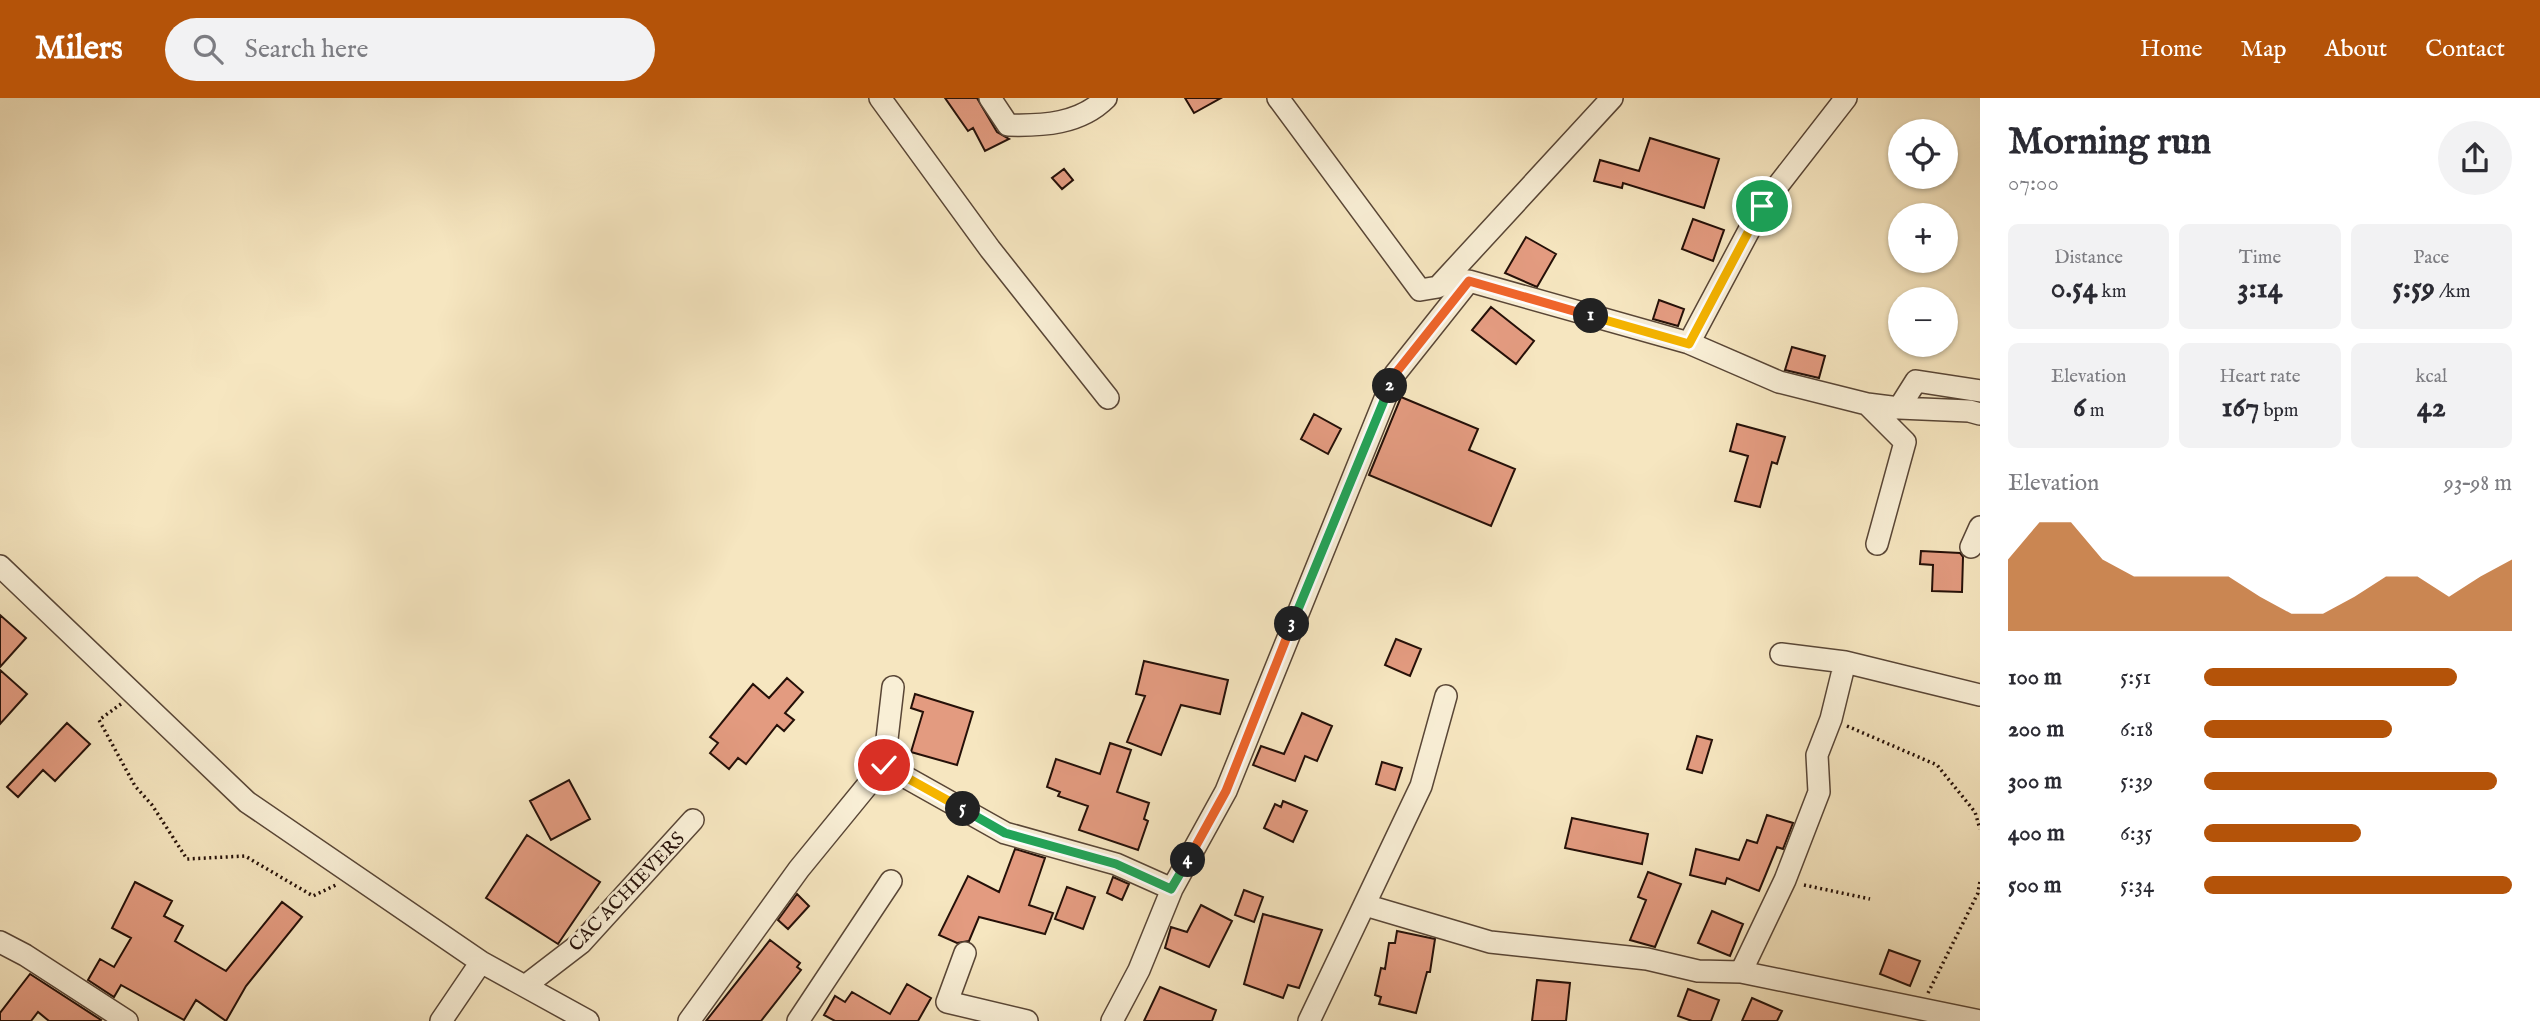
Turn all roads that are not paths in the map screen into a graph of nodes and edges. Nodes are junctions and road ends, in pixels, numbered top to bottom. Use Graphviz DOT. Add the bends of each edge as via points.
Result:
graph roads {
  1 [pos="880,98"];
  2 [pos="990,98"];
  3 [pos="1106,98"];
  4 [pos="1278,98"];
  5 [pos="1612,98"];
  6 [pos="1846,98"];
  7 [pos="1689,344"];
  8 [pos="1980,391"];
  9 [pos="1108,398"];
  10 [pos="1867,404"];
  11 [pos="1899,408"];
  12 [pos="1980,414"];
  13 [pos="1980,527"];
  14 [pos="1877,544"];
  15 [pos="1971,547"];
  16 [pos="0,566"];
  17 [pos="1782,654"];
  18 [pos="1844,662"];
  19 [pos="893,687"];
  20 [pos="1980,695"];
  21 [pos="1446,696"];
  22 [pos="884,765"];
  23 [pos="692,820"];
  24 [pos="891,881"];
  25 [pos="1171,889"];
  26 [pos="1365,905"];
  27 [pos="0,942"];
  28 [pos="965,953"];
  29 [pos="481,962"];
  30 [pos="1741,972"];
  31 [pos="525,986"];
  32 [pos="1917,1016"];
  33 [pos="127,1021"];
  34 [pos="441,1021"];
  35 [pos="588,1021"];
  36 [pos="689,1021"];
  37 [pos="798,1021"];
  38 [pos="1027,1021"];
  39 [pos="1112,1021"];
  40 [pos="1309,1021"];
  41 [pos="1980,1021"];
  1 -- 9 [label="street" via="990,249"];
  2 -- 3 [label="street" via="1008,125 1034,126 1095,110"];
  4 -- 5 [label="street" via="1420,290 1438,287"];
  6 -- 7 [label="street" via="1762,206"];
  7 -- 10 [label="street" via="1779,382"];
  7 -- 25 [label="street" via="1469,281 1395,374 1226,791"];
  8 -- 11 [label="street" via="1916,381"];
  10 -- 11 [label="street"];
  10 -- 14 [label="street" via="1905,442"];
  11 -- 12 [label="street"];
  13 -- 15 [label="street"];
  16 -- 29 [label="street" via="247,802"];
  17 -- 18 [label="street"];
  18 -- 20 [label="street"];
  18 -- 30 [label="street" via="1817,755 1819,792 1785,880"];
  19 -- 22 [label="street"];
  21 -- 26 [label="street" via="1421,786"];
  22 -- 25 [label="street" via="1005,833 1116,864"];
  22 -- 36 [label="street" via="799,869"];
  23 -- 31 [label="street, CAC ACHIEVERS" via="581,943"];
  24 -- 37 [label="street"];
  25 -- 39 [label="street" via="1139,970"];
  26 -- 30 [label="street" via="1490,942 1647,959 1698,971"];
  26 -- 40 [label="street"];
  27 -- 33 [label="street"];
  28 -- 38 [label="street" via="947,1002"];
  29 -- 31 [label="street"];
  29 -- 34 [label="street"];
  30 -- 32 [label="street"];
  31 -- 35 [label="street"];
  32 -- 41 [label="street"];
}
